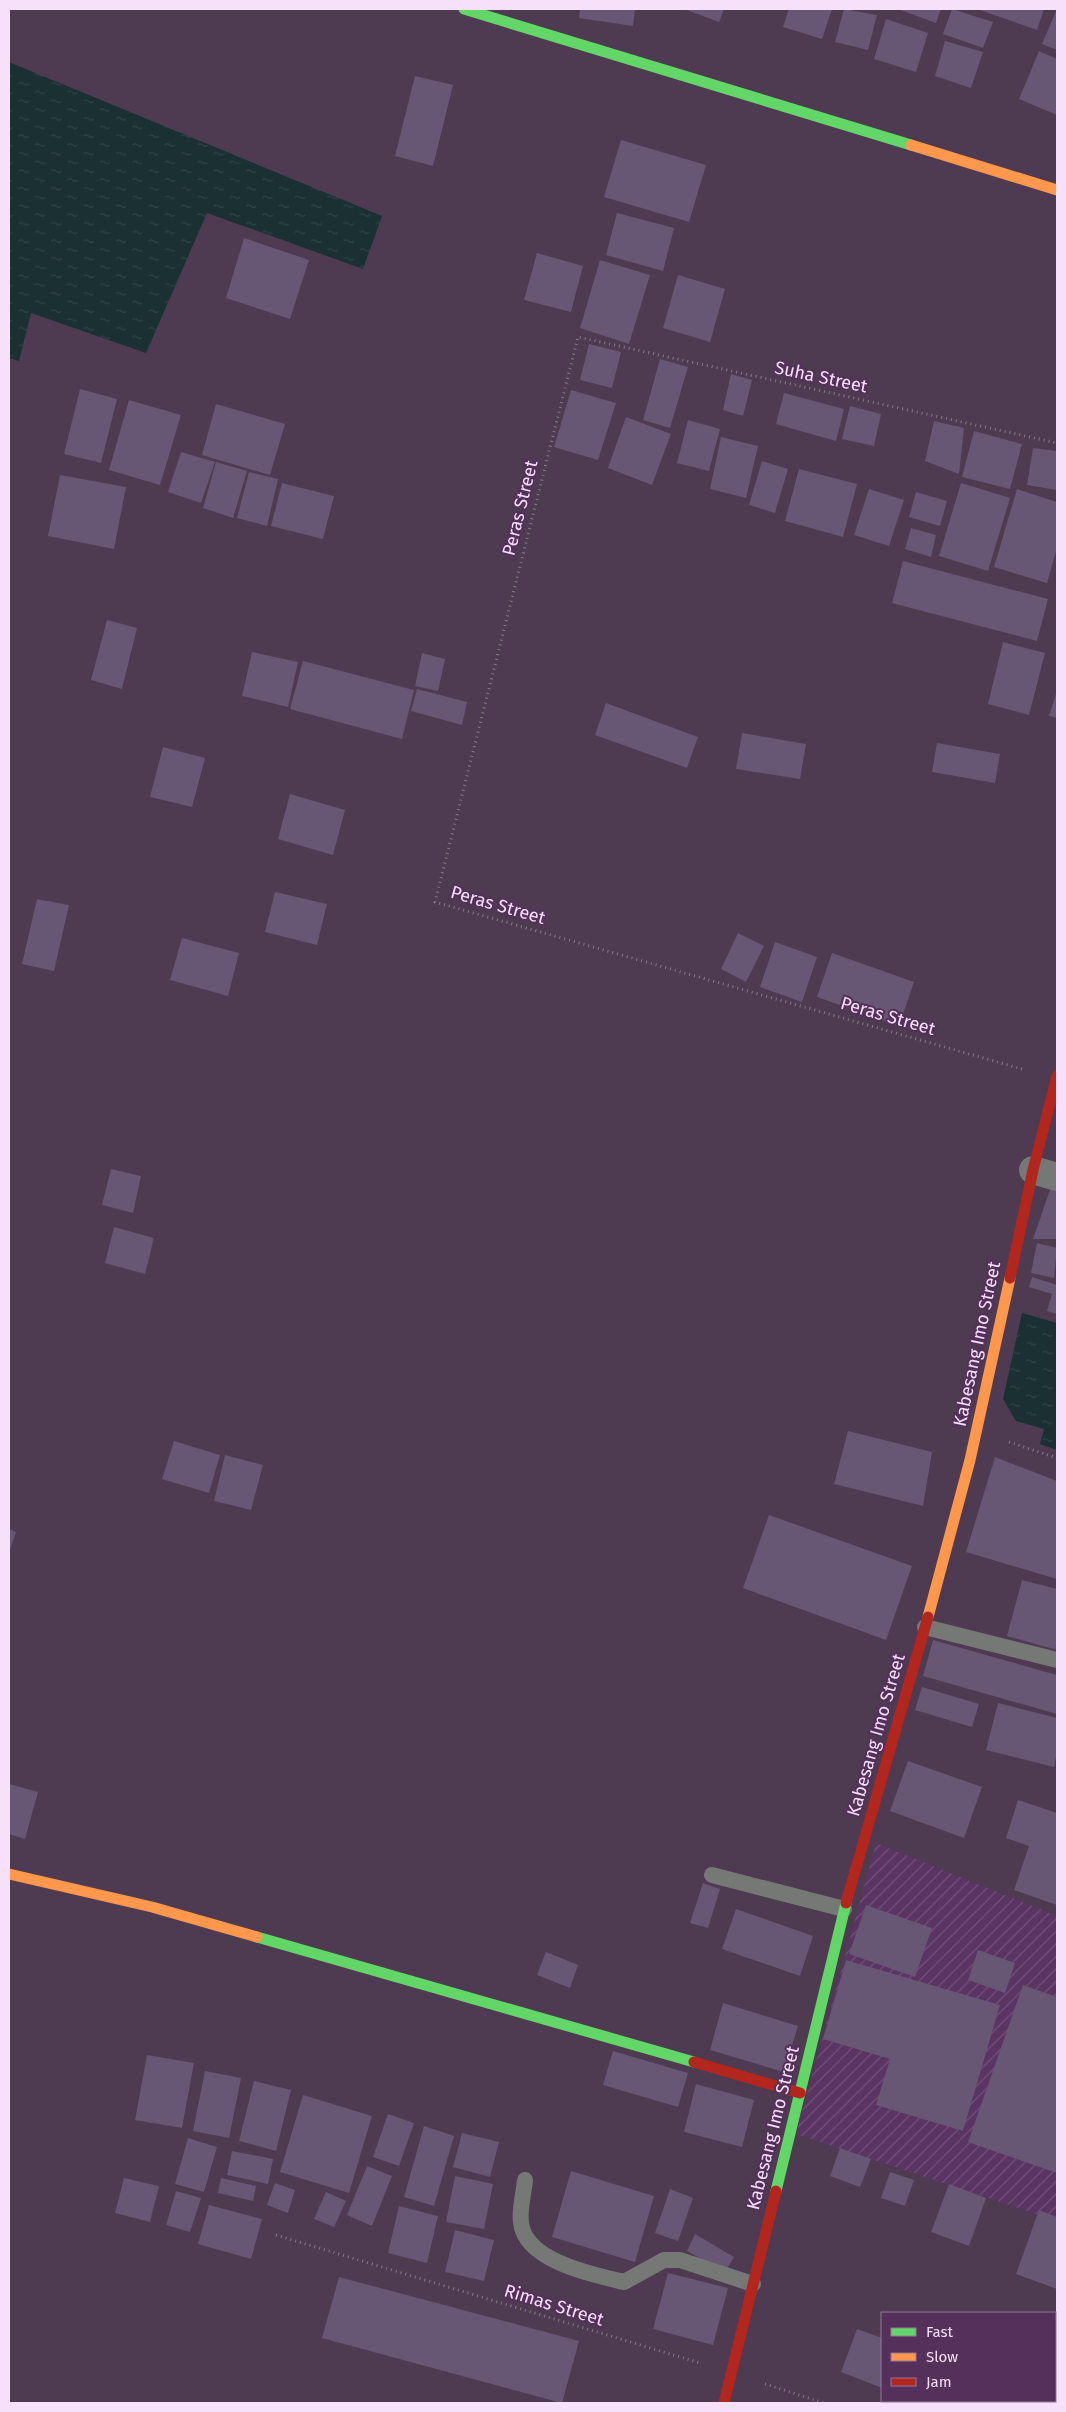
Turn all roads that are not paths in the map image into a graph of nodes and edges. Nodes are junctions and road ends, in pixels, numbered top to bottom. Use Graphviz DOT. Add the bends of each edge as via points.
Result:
graph roads {
  1 [pos="464,9"];
  2 [pos="1057,190"];
  3 [pos="1057,1077"];
  4 [pos="1045,1173"];
  5 [pos="925,1627"];
  6 [pos="1057,1660"];
  7 [pos="9,1874"];
  8 [pos="712,1875"];
  9 [pos="844,1909"];
  10 [pos="800,2093"];
  11 [pos="526,2180"];
  12 [pos="753,2284"];
  13 [pos="724,2403"];
  1 -- 2 [label="street"];
  3 -- 4 [label="street, Kabesang Imo Street"];
  4 -- 5 [label="street, Kabesang Imo Street"];
  5 -- 6 [label="lane"];
  5 -- 9 [label="street, Kabesang Imo Street"];
  7 -- 10 [label="street" via="152,1907"];
  8 -- 9 [label="lane"];
  9 -- 10 [label="street, Kabesang Imo Street"];
  10 -- 12 [label="street, Kabesang Imo Street"];
  11 -- 12 [label="lane" via="520,2221 523,2232 531,2246 552,2259 624,2282 664,2260 680,2260"];
  12 -- 13 [label="street, Kabesang Imo Street"];
}
